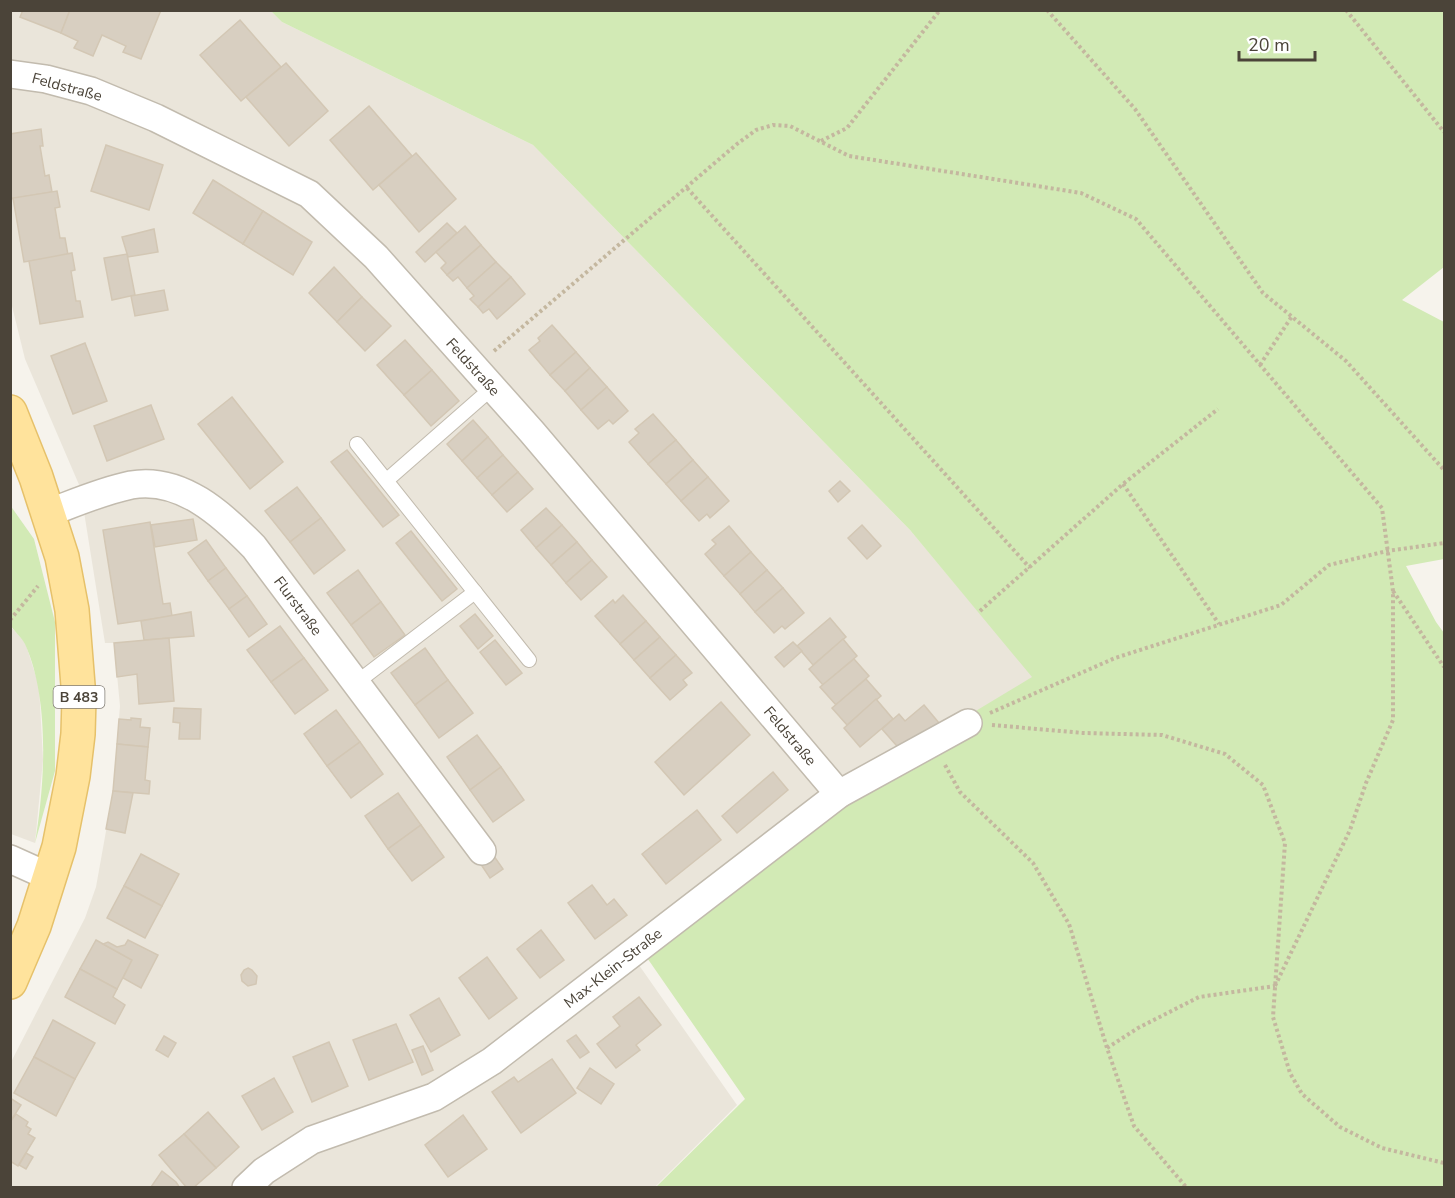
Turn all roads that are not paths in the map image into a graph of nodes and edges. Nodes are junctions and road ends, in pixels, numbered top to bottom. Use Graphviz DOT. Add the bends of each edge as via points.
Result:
graph roads {
  1 [pos="10,74"];
  2 [pos="492,388"];
  3 [pos="10,412"];
  4 [pos="357,444"];
  5 [pos="387,480"];
  6 [pos="48,513"];
  7 [pos="475,592"];
  8 [pos="530,660"];
  9 [pos="356,683"];
  10 [pos="968,723"];
  11 [pos="839,794"];
  12 [pos="482,851"];
  13 [pos="10,859"];
  14 [pos="50,877"];
  15 [pos="10,982"];
  16 [pos="246,1188"];
  1 -- 2 [label="street, Feldstraße" via="91,91 156,118 309,194 376,257"];
  2 -- 5 [label="lane"];
  2 -- 11 [label="street, Feldstraße"];
  3 -- 6 [label="main road, B 483"];
  4 -- 5 [label="lane"];
  5 -- 7 [label="lane"];
  6 -- 9 [label="street, Flurstraße" via="134,485 166,486 190,494 232,525 254,548"];
  6 -- 14 [label="main road, B 483" via="62,557 72,610 79,698 73,776"];
  7 -- 8 [label="lane"];
  7 -- 9 [label="lane"];
  9 -- 12 [label="street, Flurstraße"];
  10 -- 11 [label="street, Max-Klein-Straße"];
  11 -- 16 [label="street, Max-Klein-Straße" via="492,1061 434,1097 312,1140 264,1171"];
  13 -- 14 [label="street"];
  14 -- 15 [label="main road, B 483"];
}
